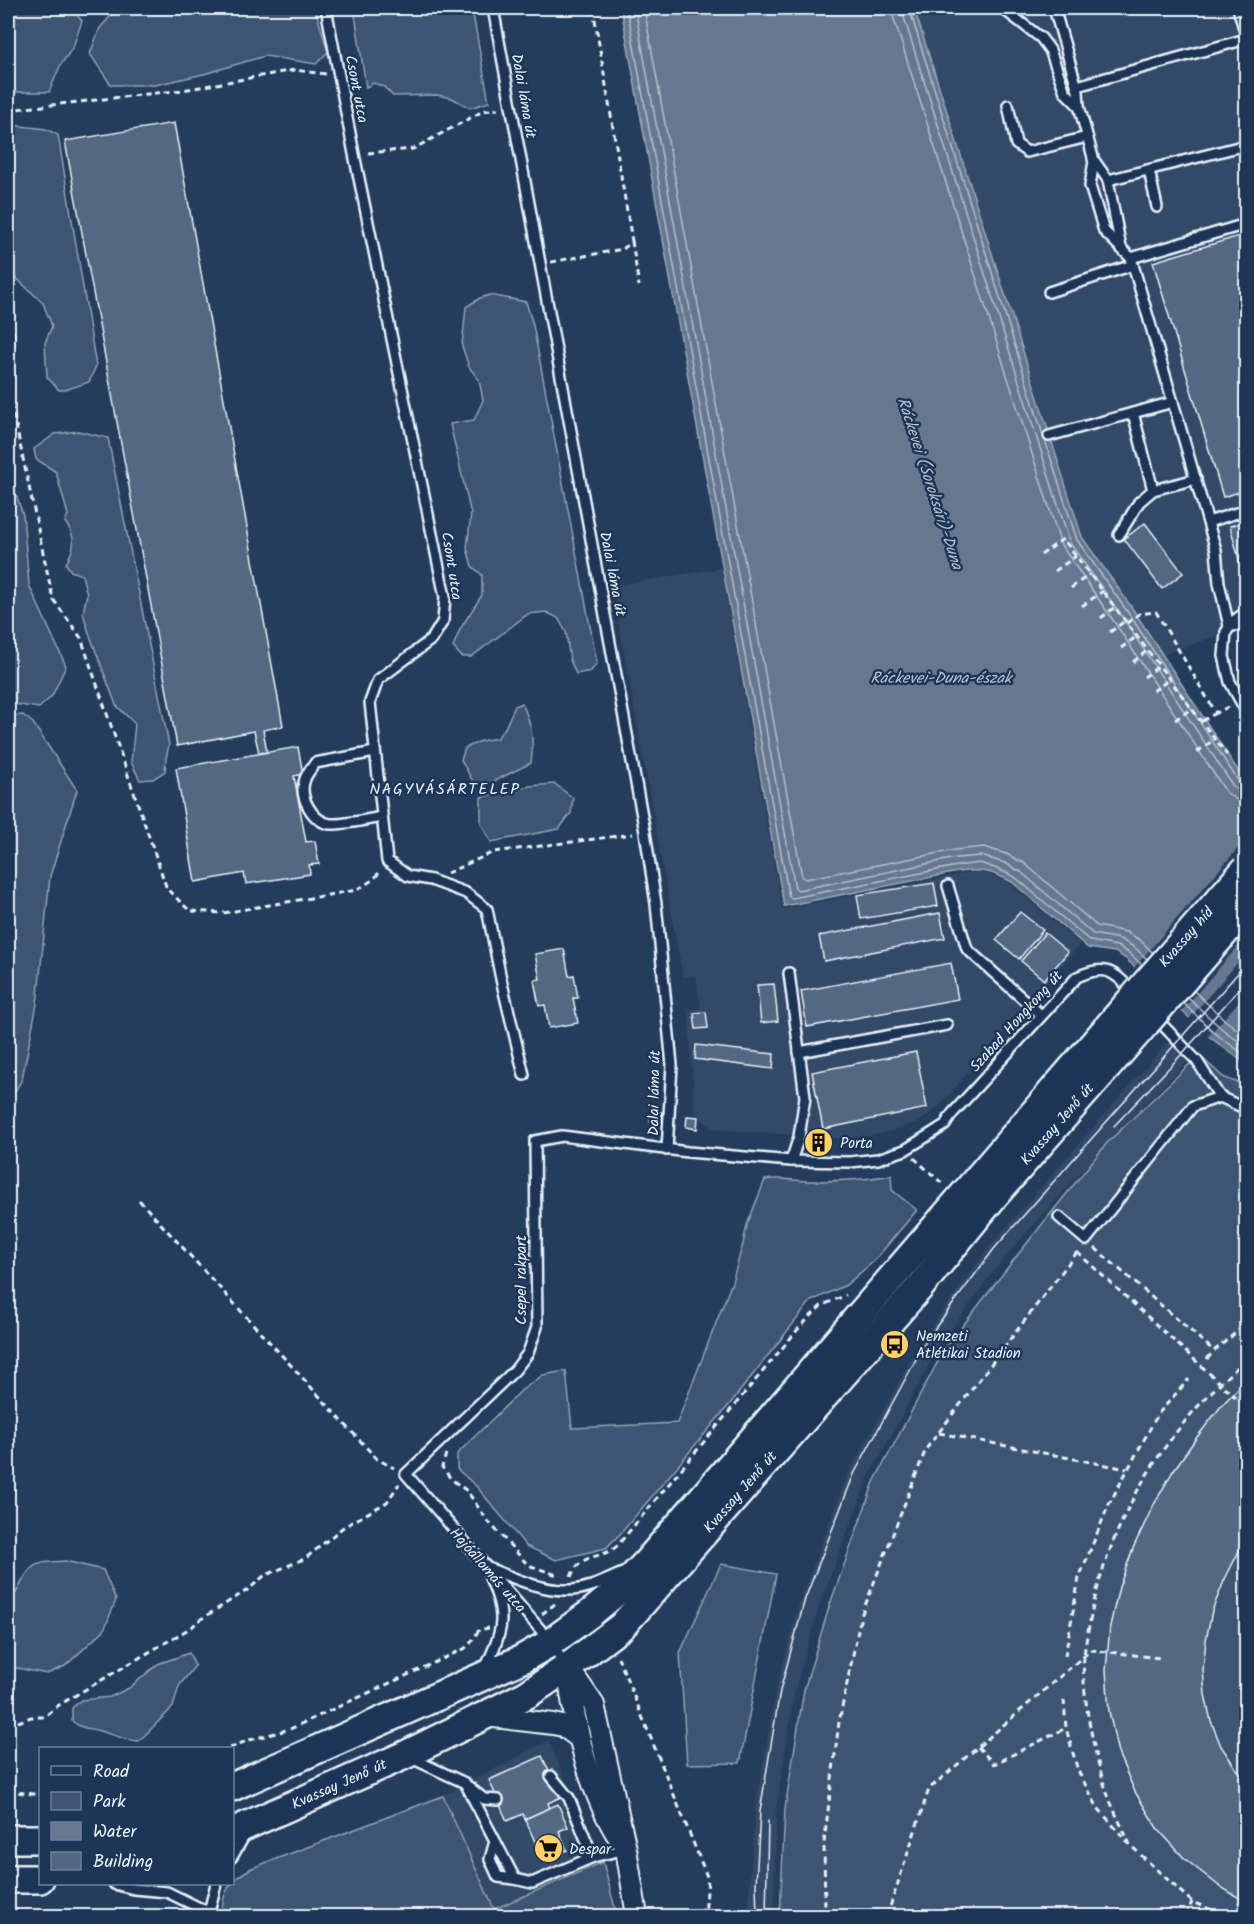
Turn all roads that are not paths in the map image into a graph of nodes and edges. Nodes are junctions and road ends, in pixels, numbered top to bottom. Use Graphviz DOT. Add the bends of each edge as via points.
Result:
graph roads {
  1 [pos="326,8"];
  2 [pos="493,8"];
  3 [pos="1002,8"];
  4 [pos="1054,8"];
  5 [pos="1238,8"];
  6 [pos="1246,37"];
  7 [pos="1077,86"];
  8 [pos="1008,105"];
  9 [pos="1079,106"];
  10 [pos="1087,137"];
  11 [pos="1246,145"];
  12 [pos="1093,159"];
  13 [pos="1149,170"];
  14 [pos="1108,180"];
  15 [pos="1157,207"];
  16 [pos="1246,224"];
  17 [pos="1121,248"];
  18 [pos="1132,261"];
  19 [pos="1049,292"];
  20 [pos="1173,402"];
  21 [pos="1133,413"];
  22 [pos="1049,436"];
  23 [pos="1196,479"];
  24 [pos="1153,490"];
  25 [pos="1246,510"];
  26 [pos="1208,522"];
  27 [pos="1119,535"];
  28 [pos="1246,612"];
  29 [pos="1246,625"];
  30 [pos="1229,626"];
  31 [pos="1246,711"];
  32 [pos="375,752"];
  33 [pos="382,818"];
  34 [pos="1246,869"];
  35 [pos="948,886"];
  36 [pos="1246,908"];
  37 [pos="789,973"];
  38 [pos="1140,1010"];
  39 [pos="1041,1015"];
  40 [pos="946,1025"];
  41 [pos="799,1052"];
  42 [pos="524,1075"];
  43 [pos="1220,1097"];
  44 [pos="1246,1109"];
  45 [pos="535,1141"];
  46 [pos="667,1150"];
  47 [pos="790,1161"];
  48 [pos="1059,1217"];
  49 [pos="406,1474"];
  50 [pos="647,1562"];
  51 [pos="486,1567"];
  52 [pos="550,1643"];
  53 [pos="568,1667"];
  54 [pos="482,1677"];
  55 [pos="485,1716"];
  56 [pos="579,1738"];
  57 [pos="405,1755"];
  58 [pos="551,1776"];
  59 [pos="465,1783"];
  60 [pos="234,1786"];
  61 [pos="498,1800"];
  62 [pos="241,1829"];
  63 [pos="8,1839"];
  64 [pos="39,1839"];
  65 [pos="495,1841"];
  66 [pos="626,1849"];
  67 [pos="234,1851"];
  68 [pos="593,1857"];
  69 [pos="8,1879"];
  70 [pos="39,1879"];
  71 [pos="515,1879"];
  72 [pos="118,1885"];
  73 [pos="216,1885"];
  74 [pos="208,1914"];
  75 [pos="637,1917"];
  1 -- 32 [label="lane, Csont utca" via="445,597 443,621 432,639 378,680 370,702"];
  2 -- 46 [label="lane, Dalai láma út" via="656,904 672,1065"];
  3 -- 9 [label="lane" via="1041,38 1050,50 1065,92"];
  4 -- 7 [label="lane"];
  5 -- 6 [label="lane"];
  6 -- 7 [label="lane"];
  7 -- 9 [label="lane"];
  8 -- 10 [label="lane" via="1016,144 1027,152"];
  9 -- 10 [label="lane"];
  10 -- 12 [label="lane"];
  11 -- 13 [label="lane"];
  12 -- 14 [label="lane"];
  12 -- 17 [label="lane" via="1090,186 1104,231"];
  13 -- 14 [label="lane"];
  13 -- 15 [label="lane"];
  14 -- 17 [label="lane"];
  16 -- 18 [label="lane"];
  17 -- 18 [label="lane"];
  18 -- 19 [label="lane"];
  18 -- 20 [label="lane"];
  20 -- 21 [label="lane"];
  20 -- 23 [label="lane"];
  21 -- 22 [label="lane"];
  21 -- 24 [label="lane"];
  23 -- 24 [label="lane"];
  23 -- 26 [label="lane"];
  24 -- 27 [label="lane" via="1139,502"];
  25 -- 26 [label="lane"];
  26 -- 30 [label="lane"];
  28 -- 30 [label="lane"];
  29 -- 30 [label="lane"];
  30 -- 31 [label="lane" via="1224,656 1230,682"];
  32 -- 33 [label="lane, Csont utca"];
  32 -- 33 [label="lane" via="315,763 303,788 308,807 330,824"];
  33 -- 42 [label="lane, Csont utca" via="387,861 408,876 466,893 487,909"];
  34 -- 38 [label="main road, Kvassay híd, bridge"];
  35 -- 39 [label="lane" via="967,949"];
  36 -- 38 [label="main road, Kvassay híd, bridge"];
  37 -- 41 [label="lane"];
  38 -- 39 [label="lane, Szabad Hongkong út" via="1117,975 1092,970 1077,977"];
  38 -- 43 [label="lane, Szabad Hongkong út" via="1197,1061"];
  38 -- 50 [label="main road, Kvassay Jenő út"];
  38 -- 53 [label="main road, Kvassay Jenő út" via="920,1287 622,1626"];
  39 -- 47 [label="lane, Szabad Hongkong út" via="945,1125 905,1150 866,1161"];
  40 -- 41 [label="lane"];
  41 -- 47 [label="lane" via="805,1097 799,1137"];
  43 -- 44 [label="lane"];
  43 -- 48 [label="lane" via="1194,1106 1086,1240"];
  45 -- 46 [label="lane, Szabad Hongkong út" via="562,1136"];
  45 -- 49 [label="lane, Csepel rakpart" via="537,1327 528,1353"];
  46 -- 47 [label="lane, Szabad Hongkong út"];
  49 -- 51 [label="lane, Hajóállomás utca"];
  50 -- 51 [label="lane" via="591,1587 569,1590 527,1584"];
  50 -- 52 [label="main road, Kvassay Jenő út" via="612,1596"];
  51 -- 52 [label="lane, Hajóállomás utca"];
  51 -- 54 [label="lane" via="503,1617 499,1639"];
  52 -- 53 [label="lane, Hajóállomás utca"];
  52 -- 54 [label="main road, Kvassay Jenő út"];
  53 -- 55 [label="main road, Kvassay Jenő út"];
  53 -- 56 [label="street, Hajóállomás utca"];
  53 -- 66 [label="street, Hajóállomás utca" via="594,1705"];
  54 -- 60 [label="main road, Kvassay Jenő út"];
  55 -- 56 [label="street" via="563,1726"];
  55 -- 57 [label="main road, Kvassay Jenő út"];
  56 -- 66 [label="street, Hajóállomás utca" via="605,1816"];
  57 -- 59 [label="lane"];
  57 -- 62 [label="main road, Kvassay Jenő út"];
  58 -- 68 [label="lane" via="569,1798"];
  59 -- 61 [label="lane" via="484,1799"];
  59 -- 65 [label="lane"];
  62 -- 67 [label="lane"];
  63 -- 64 [label="main road"];
  65 -- 71 [label="lane"];
  65 -- 71 [label="lane" via="490,1859 498,1878"];
  66 -- 68 [label="lane"];
  66 -- 75 [label="street, Hajóállomás utca"];
  68 -- 71 [label="lane" via="532,1883"];
  69 -- 70 [label="main road"];
  72 -- 74 [label="lane" via="167,1892"];
  73 -- 74 [label="lane"];
}
